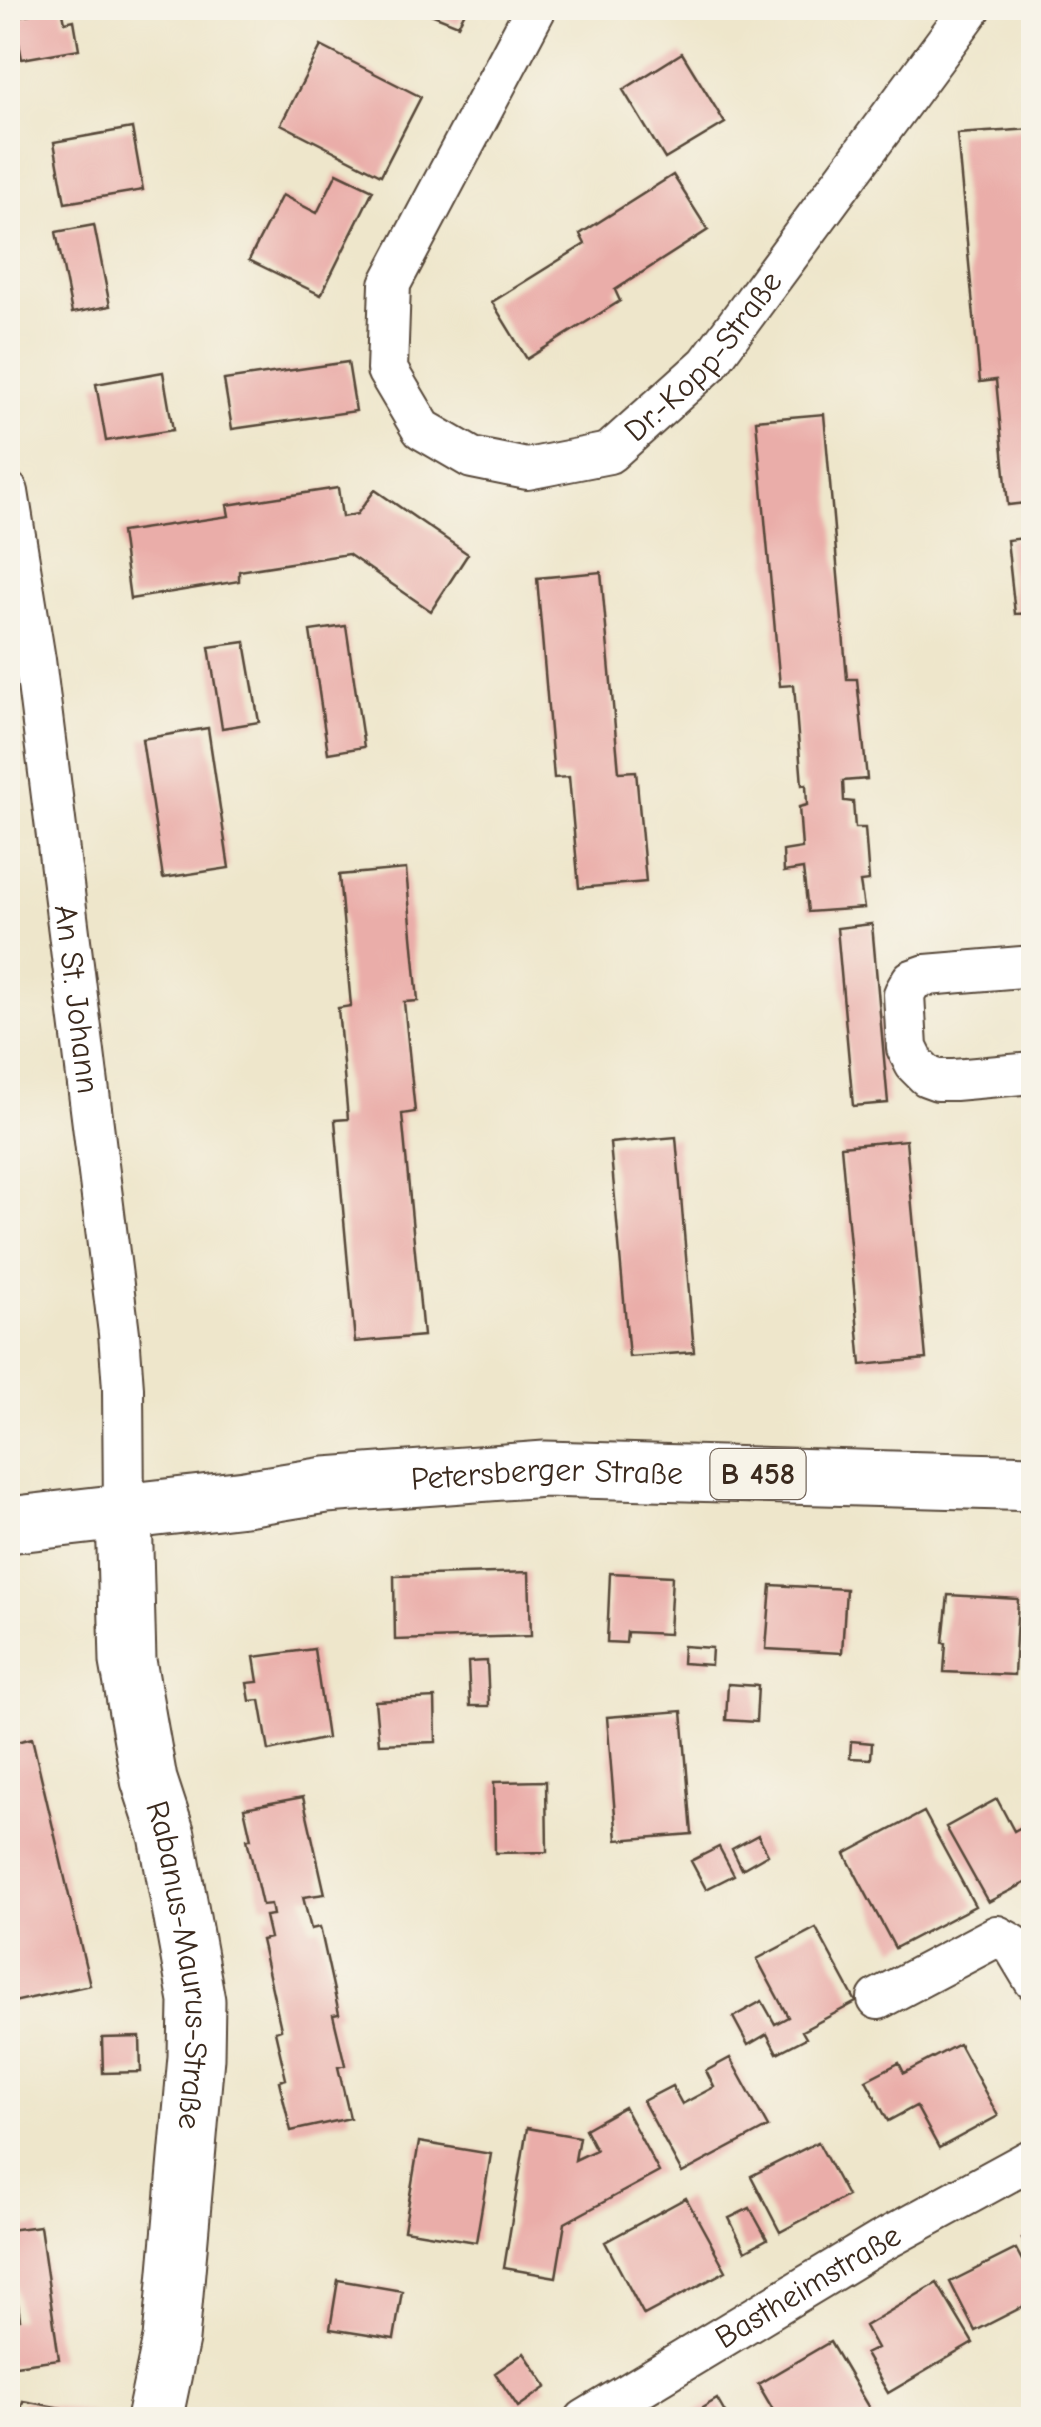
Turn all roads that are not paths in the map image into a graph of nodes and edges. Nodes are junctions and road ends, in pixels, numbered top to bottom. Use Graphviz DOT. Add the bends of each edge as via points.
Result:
graph roads {
  1 [pos="536,8"];
  2 [pos="971,8"];
  3 [pos="8,492"];
  4 [pos="1034,966"];
  5 [pos="1034,1074"];
  6 [pos="1034,1483"];
  7 [pos="124,1511"];
  8 [pos="8,1525"];
  9 [pos="1034,1980"];
  10 [pos="878,1999"];
  11 [pos="1034,2158"];
  12 [pos="154,2420"];
  13 [pos="584,2420"];
  1 -- 2 [label="street, Dr.-Kopp-Straße" via="390,284 387,370 422,429 472,458 528,469 609,453 708,364"];
  3 -- 7 [label="street, An St. Johann" via="119,1333"];
  4 -- 5 [label="street" via="926,975 912,980 904,994 908,1048 927,1076"];
  6 -- 7 [label="main road, Petersberger Straße / B 458" via="545,1469 326,1485"];
  7 -- 8 [label="main road, B 458"];
  7 -- 12 [label="main road, Rabanus-Maurus-Straße" via="128,1661 197,2000 171,2339"];
  9 -- 10 [label="street" via="1013,1945 996,1936"];
  11 -- 13 [label="street, Bastheimstraße"];
}
